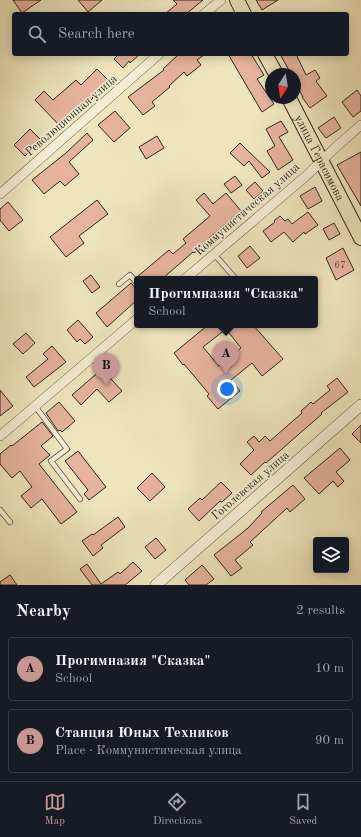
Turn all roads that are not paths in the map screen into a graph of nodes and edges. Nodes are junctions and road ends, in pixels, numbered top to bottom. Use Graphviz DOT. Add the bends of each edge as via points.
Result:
graph roads {
  1 [pos="221,0"];
  2 [pos="237,0"];
  3 [pos="206,12"];
  4 [pos="243,12"];
  5 [pos="157,56"];
  6 [pos="266,56"];
  7 [pos="273,68"];
  8 [pos="292,104"];
  9 [pos="361,125"];
  10 [pos="322,160"];
  11 [pos="0,194"];
  12 [pos="361,238"];
  13 [pos="214,254"];
  14 [pos="188,276"];
  15 [pos="233,276"];
  16 [pos="134,280"];
  17 [pos="118,284"];
  18 [pos="134,322"];
  19 [pos="361,405"];
  20 [pos="35,406"];
  21 [pos="0,436"];
  22 [pos="80,499"];
  23 [pos="0,510"];
  24 [pos="10,522"];
  25 [pos="156,585"];
  1 -- 3 [label="street"];
  2 -- 4 [label="main road"];
  5 -- 11 [label="street, Революционная улица"];
  6 -- 7 [label="main road"];
  8 -- 10 [label="main road, улица Герасимова"];
  9 -- 10 [label="street, Коммунистическая улица"];
  10 -- 12 [label="main road, улица Герасимова"];
  10 -- 13 [label="street, Коммунистическая улица"];
  13 -- 14 [label="street, Коммунистическая улица"];
  13 -- 15 [label="lane"];
  16 -- 17 [label="lane" via="130,275"];
  18 -- 20 [label="street"];
  19 -- 25 [label="street, Гоголевская улица"];
  20 -- 21 [label="street"];
  20 -- 22 [label="lane" via="68,449 51,462"];
  23 -- 24 [label="lane"];
}
